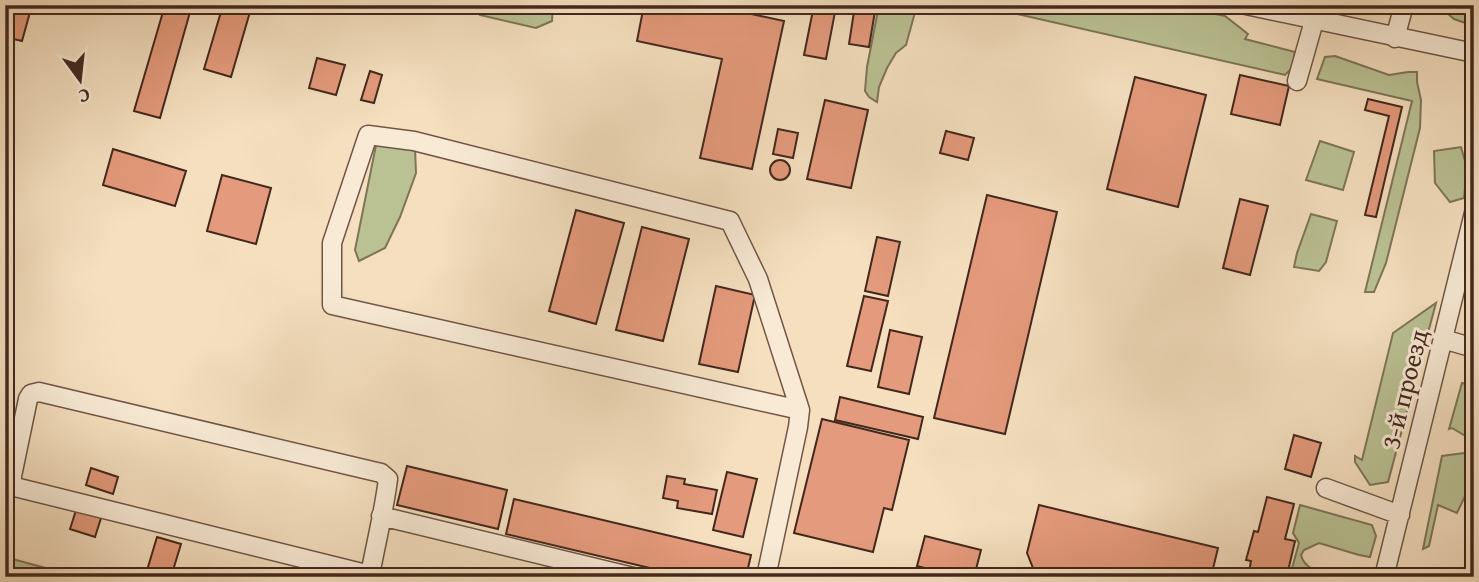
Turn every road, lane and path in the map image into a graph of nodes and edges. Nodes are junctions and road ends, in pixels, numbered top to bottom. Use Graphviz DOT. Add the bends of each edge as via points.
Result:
graph roads {
  1 [pos="1246,5"];
  2 [pos="1404,5"];
  3 [pos="1306,14"];
  4 [pos="1395,38"];
  5 [pos="1474,53"];
  6 [pos="1297,80"];
  7 [pos="1474,213"];
  8 [pos="1443,339"];
  9 [pos="1474,348"];
  10 [pos="800,410"];
  11 [pos="1326,488"];
  12 [pos="1400,515"];
  13 [pos="381,516"];
  14 [pos="371,576"];
  15 [pos="633,577"];
  16 [pos="766,577"];
  17 [pos="1384,577"];
  1 -- 3 [label="street"];
  2 -- 4 [label="street"];
  3 -- 4 [label="street"];
  3 -- 6 [label="street"];
  4 -- 5 [label="street"];
  7 -- 8 [label="street, 3-й проезд"];
  8 -- 9 [label="street"];
  8 -- 12 [label="street, 3-й проезд"];
  10 -- 10 [label="street" via="758,279 730,221 414,141 368,135 332,243 332,304"];
  10 -- 16 [label="street"];
  11 -- 12 [label="street"];
  12 -- 17 [label="street, 3-й проезд"];
  13 -- 14 [label="street"];
  13 -- 14 [label="street" via="388,479 381,473 39,392 28,400 12,476 15,487"];
  13 -- 15 [label="street"];
}
